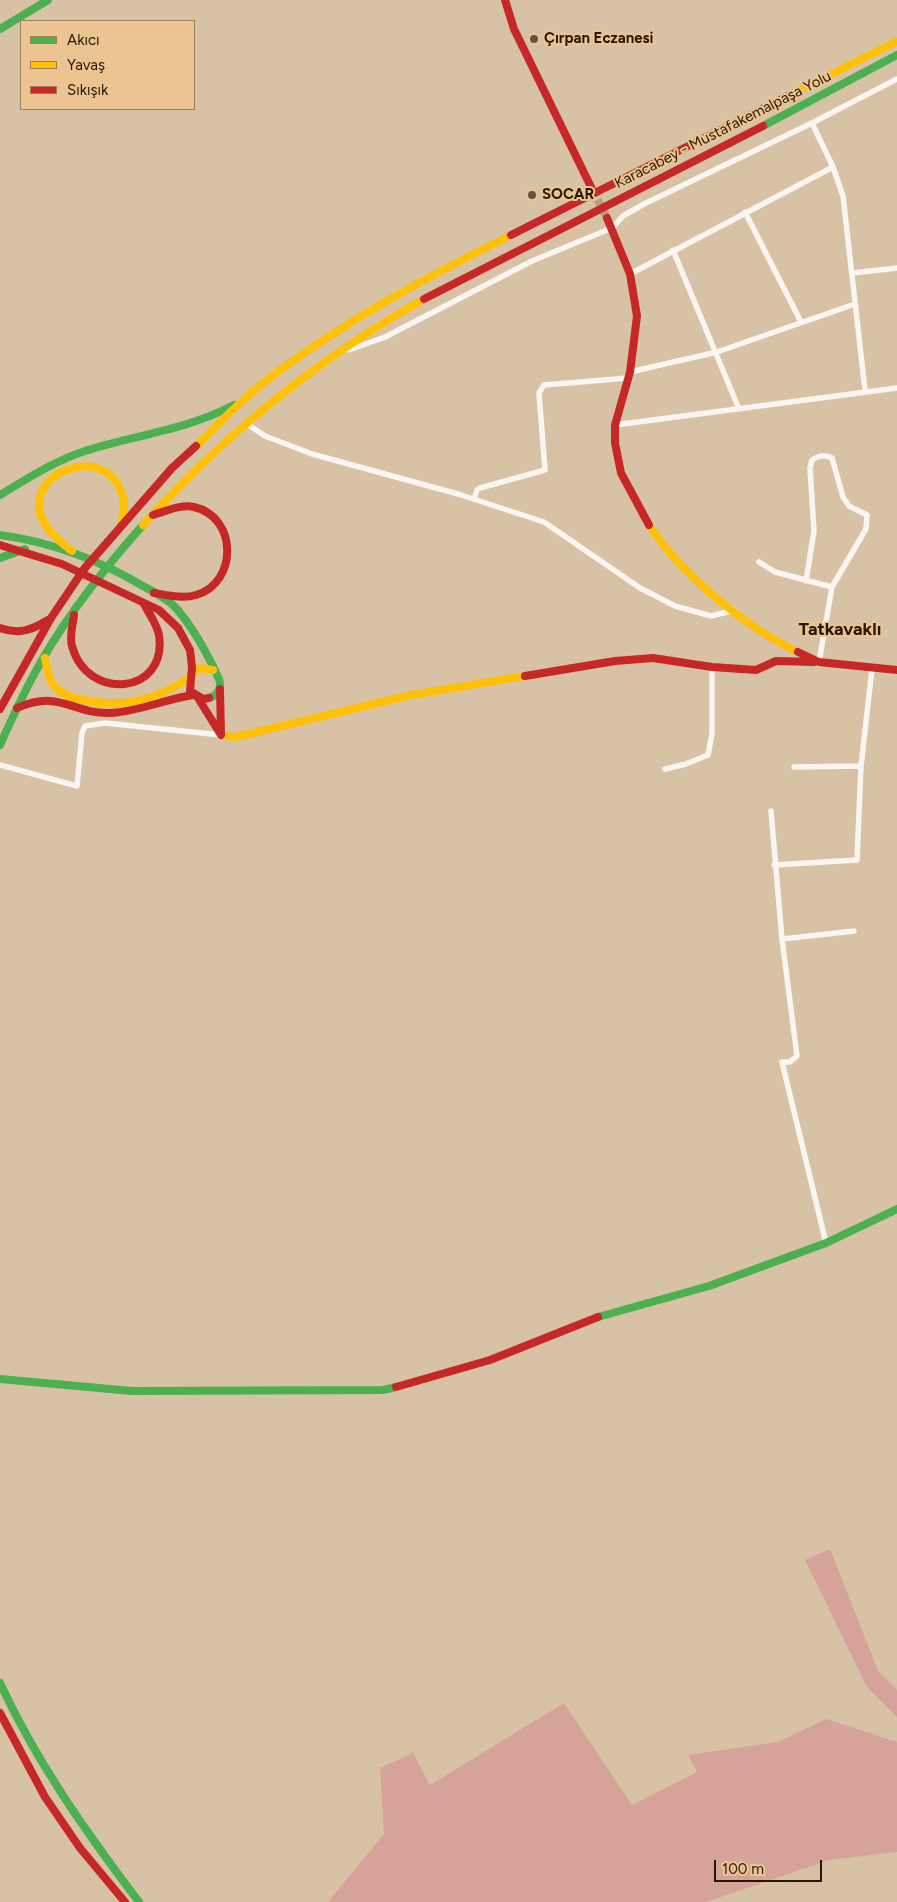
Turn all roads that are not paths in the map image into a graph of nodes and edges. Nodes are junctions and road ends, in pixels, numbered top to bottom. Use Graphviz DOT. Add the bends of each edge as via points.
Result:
graph roads {
  1 [pos="48,0"];
  2 [pos="505,0"];
  3 [pos="0,29"];
  4 [pos="897,41"];
  5 [pos="897,55"];
  6 [pos="897,79"];
  7 [pos="812,124"];
  8 [pos="833,167"];
  9 [pos="591,187"];
  10 [pos="745,212"];
  11 [pos="607,218"];
  12 [pos="612,228"];
  13 [pos="674,250"];
  14 [pos="897,268"];
  15 [pos="853,273"];
  16 [pos="630,274"];
  17 [pos="856,304"];
  18 [pos="801,322"];
  19 [pos="717,352"];
  20 [pos="338,354"];
  21 [pos="629,375"];
  22 [pos="897,388"];
  23 [pos="865,390"];
  24 [pos="246,399"];
  25 [pos="739,409"];
  26 [pos="246,423"];
  27 [pos="615,424"];
  28 [pos="0,495"];
  29 [pos="474,499"];
  30 [pos="152,515"];
  31 [pos="121,524"];
  32 [pos="0,534"];
  33 [pos="0,545"];
  34 [pos="25,549"];
  35 [pos="72,551"];
  36 [pos="0,558"];
  37 [pos="759,562"];
  38 [pos="806,581"];
  39 [pos="832,588"];
  40 [pos="154,593"];
  41 [pos="144,604"];
  42 [pos="731,611"];
  43 [pos="74,613"];
  44 [pos="51,618"];
  45 [pos="0,628"];
  46 [pos="45,658"];
  47 [pos="819,662"];
  48 [pos="712,667"];
  49 [pos="872,669"];
  50 [pos="213,670"];
  51 [pos="897,670"];
  52 [pos="190,677"];
  53 [pos="220,689"];
  54 [pos="195,696"];
  55 [pos="17,708"];
  56 [pos="0,709"];
  57 [pos="221,736"];
  58 [pos="0,745"];
  59 [pos="0,765"];
  60 [pos="861,766"];
  61 [pos="794,767"];
  62 [pos="665,768"];
  63 [pos="772,811"];
  64 [pos="774,865"];
  65 [pos="854,931"];
  66 [pos="782,938"];
  67 [pos="897,1209"];
  68 [pos="826,1243"];
  69 [pos="0,1379"];
  70 [pos="0,1683"];
  71 [pos="0,1713"];
  72 [pos="125,1902"];
  73 [pos="139,1902"];
  1 -- 3 [label="main road"];
  2 -- 9 [label="main road" via="514,29"];
  4 -- 24 [label="main road, Karacabey - Mustafakemalpaşa Yolu" via="455,263 356,319 262,384"];
  5 -- 20 [label="main road, Karacabey - Mustafakemalpaşa Yolu" via="757,130 472,272"];
  6 -- 7 [label="street"];
  7 -- 8 [label="street"];
  7 -- 12 [label="street" via="644,204 623,216"];
  8 -- 10 [label="street"];
  8 -- 15 [label="street" via="842,196"];
  10 -- 13 [label="street"];
  10 -- 18 [label="street"];
  11 -- 12 [label="main road"];
  12 -- 16 [label="main road"];
  12 -- 20 [label="street" via="532,261 385,337"];
  13 -- 16 [label="street"];
  13 -- 19 [label="street"];
  14 -- 15 [label="street"];
  15 -- 17 [label="street"];
  16 -- 21 [label="main road" via="636,316"];
  17 -- 18 [label="street"];
  17 -- 23 [label="street"];
  18 -- 19 [label="street"];
  19 -- 21 [label="street"];
  19 -- 25 [label="street"];
  20 -- 26 [label="main road, Karacabey - Mustafakemalpaşa Yolu"];
  21 -- 27 [label="main road"];
  21 -- 29 [label="street" via="544,385 539,393 545,470 480,488"];
  22 -- 23 [label="street"];
  23 -- 25 [label="street"];
  24 -- 28 [label="main road" via="211,417 179,428 85,451 50,465"];
  24 -- 31 [label="main road, Karacabey - Mustafakemalpaşa Yolu" via="172,468"];
  25 -- 27 [label="street"];
  26 -- 29 [label="street" via="265,436 312,454"];
  26 -- 30 [label="main road, Karacabey - Mustafakemalpaşa Yolu"];
  27 -- 42 [label="main road" via="621,473 639,509 662,545"];
  29 -- 42 [label="street" via="544,522 640,588 675,606 711,616"];
  30 -- 40 [label="main road" via="193,506 208,510 217,518 229,540 222,576 212,587 198,595 183,597"];
  30 -- 43 [label="main road, Karacabey - Mustafakemalpaşa Yolu" via="90,588"];
  31 -- 35 [label="main road" via="124,504 121,489 112,476 87,465 76,465 56,473 46,484 39,513 46,526"];
  31 -- 44 [label="main road, Karacabey - Mustafakemalpaşa Yolu" via="84,569"];
  32 -- 35 [label="main road" via="25,537"];
  33 -- 34 [label="main road"];
  34 -- 36 [label="main road"];
  34 -- 41 [label="main road" via="58,560"];
  35 -- 40 [label="main road"];
  37 -- 38 [label="street" via="775,572"];
  38 -- 39 [label="street"];
  38 -- 39 [label="street" via="814,531 812,460 828,455 832,458 843,497 849,506 867,515 866,530"];
  39 -- 47 [label="street"];
  40 -- 50 [label="main road" via="175,608 186,621"];
  41 -- 43 [label="main road" via="159,635 157,660 140,680 125,686 110,686 96,681 84,671 72,644"];
  41 -- 52 [label="main road" via="159,610 184,636 192,658"];
  42 -- 47 [label="main road" via="773,640"];
  43 -- 46 [label="main road, Karacabey - Mustafakemalpaşa Yolu"];
  44 -- 45 [label="main road" via="26,632 15,633"];
  44 -- 56 [label="main road, Karacabey - Mustafakemalpaşa Yolu"];
  46 -- 52 [label="main road" via="51,681 58,690 95,703 137,702 170,690"];
  46 -- 55 [label="main road, Karacabey - Mustafakemalpaşa Yolu"];
  47 -- 48 [label="main road" via="776,661 756,670"];
  47 -- 49 [label="main road"];
  48 -- 57 [label="main road" via="653,658 616,661 411,695 236,737"];
  48 -- 62 [label="street" via="712,734 708,755"];
  49 -- 51 [label="main road"];
  49 -- 60 [label="street"];
  50 -- 52 [label="main road" via="197,669"];
  50 -- 53 [label="main road" via="220,678"];
  52 -- 54 [label="main road" via="189,686"];
  53 -- 54 [label="main road" via="212,697"];
  53 -- 57 [label="main road"];
  54 -- 55 [label="main road" via="181,696 143,709 108,713 87,711 52,700 38,700"];
  54 -- 57 [label="main road" via="209,712"];
  55 -- 58 [label="main road, Karacabey - Mustafakemalpaşa Yolu"];
  57 -- 59 [label="street" via="105,723 85,726 77,786"];
  60 -- 61 [label="street"];
  60 -- 64 [label="street" via="857,860"];
  63 -- 64 [label="street"];
  64 -- 66 [label="street"];
  65 -- 66 [label="street"];
  66 -- 68 [label="street" via="797,1056 790,1062 782,1062"];
  67 -- 68 [label="main road"];
  68 -- 69 [label="main road" via="710,1286 586,1320 490,1360 383,1390 132,1391"];
  70 -- 73 [label="main road" via="31,1744 82,1828"];
  71 -- 72 [label="main road" via="45,1797 80,1848"];
}
